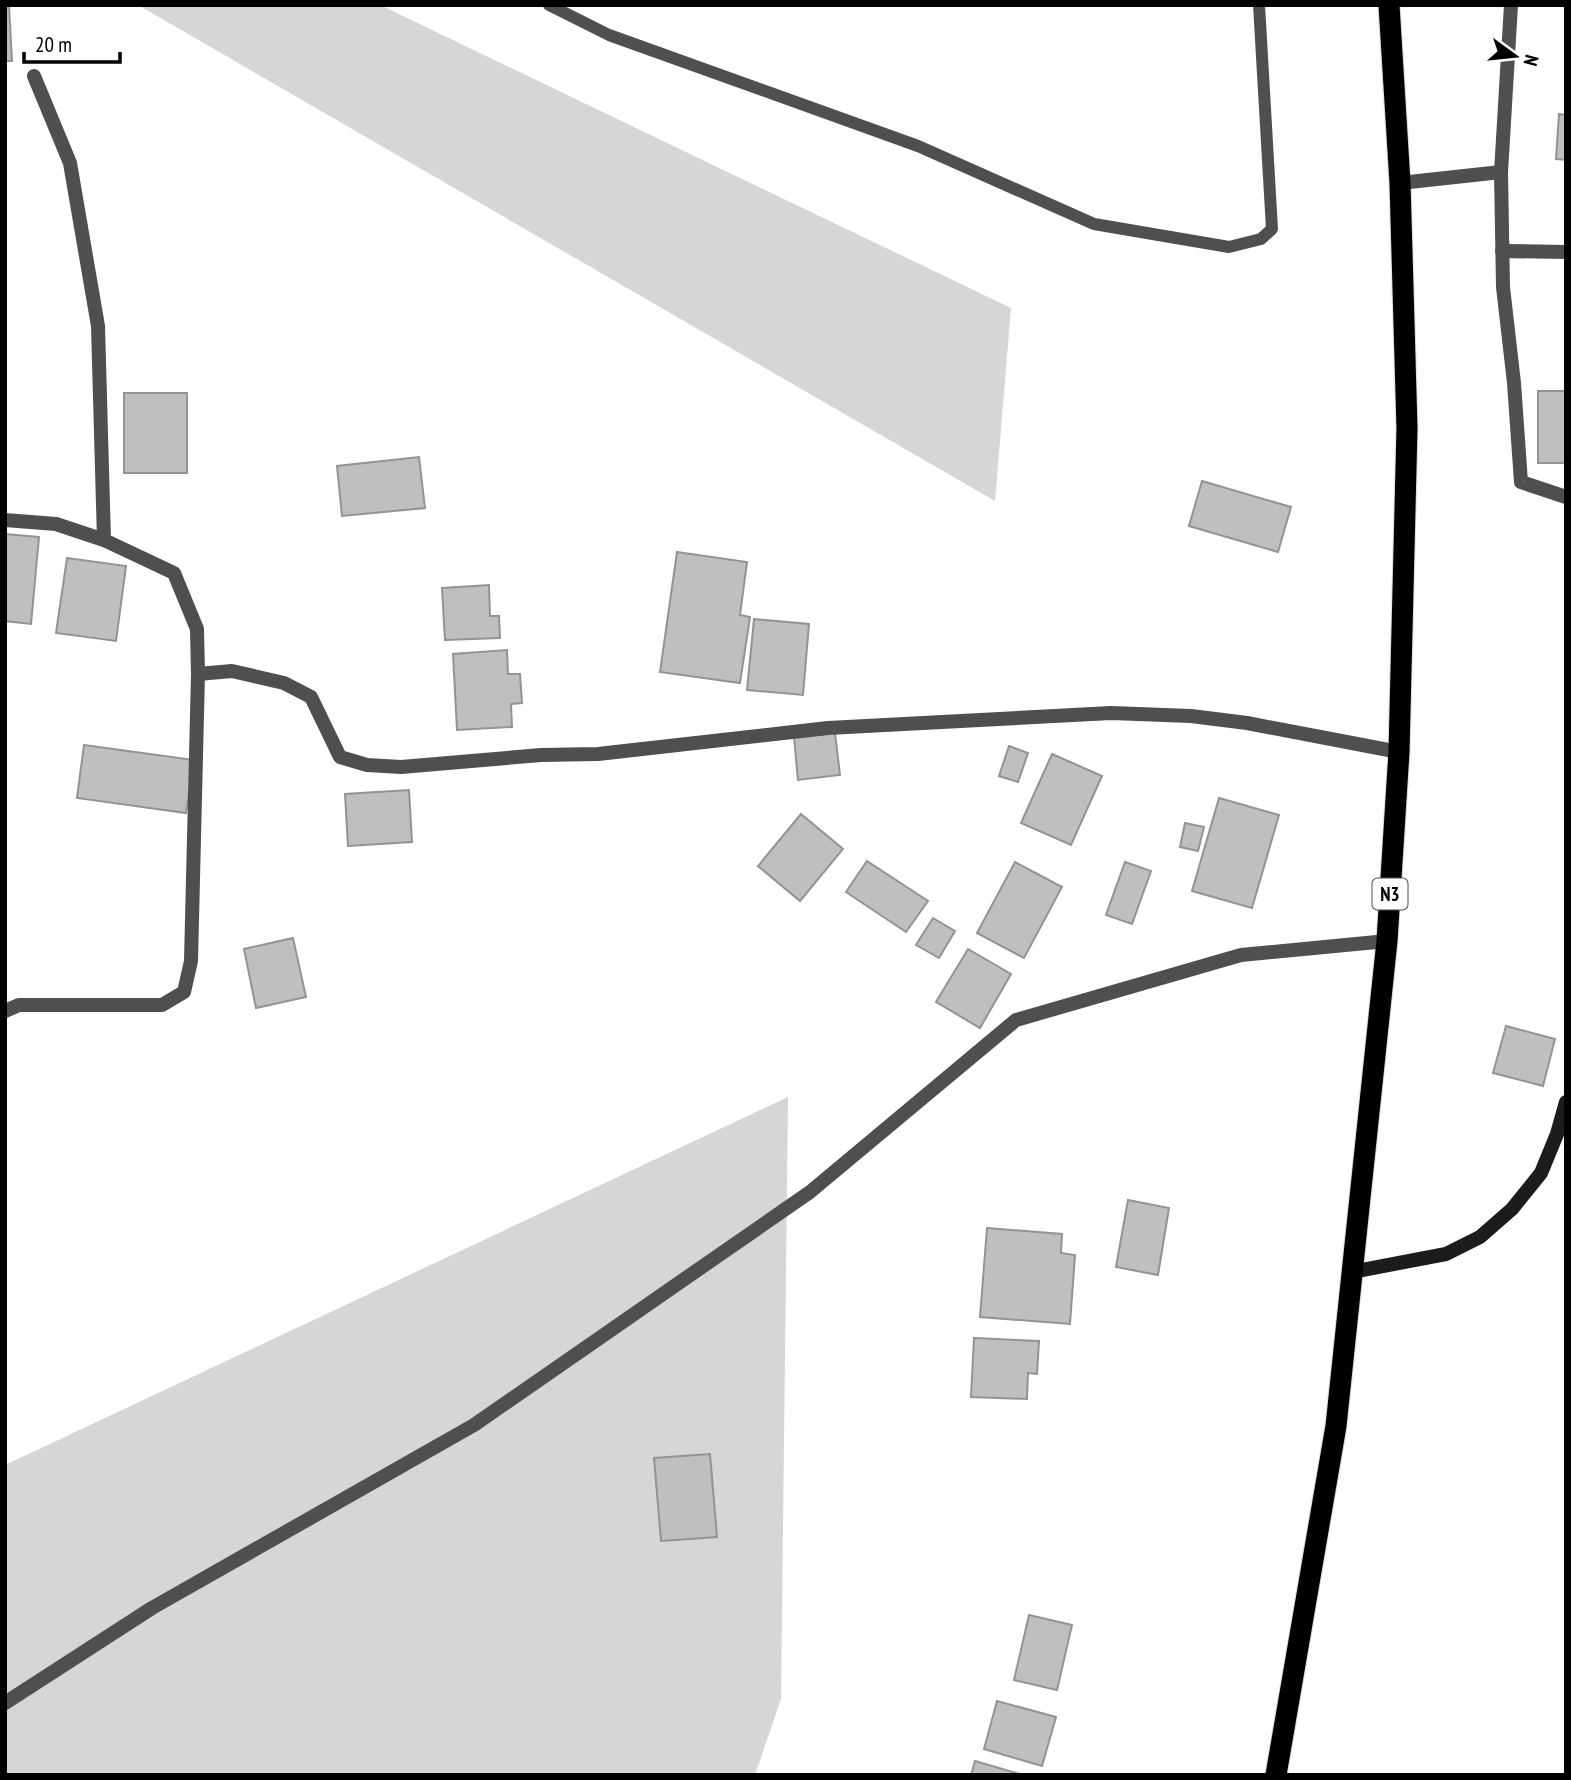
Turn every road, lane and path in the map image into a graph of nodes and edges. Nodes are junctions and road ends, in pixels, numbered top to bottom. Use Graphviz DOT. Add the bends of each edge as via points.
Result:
graph roads {
  1 [pos="549,5"];
  2 [pos="1259,5"];
  3 [pos="1389,5"];
  4 [pos="1511,5"];
  5 [pos="34,76"];
  6 [pos="1501,172"];
  7 [pos="1400,183"];
  8 [pos="1502,251"];
  9 [pos="1566,252"];
  10 [pos="1566,498"];
  11 [pos="5,520"];
  12 [pos="104,540"];
  13 [pos="198,674"];
  14 [pos="1399,752"];
  15 [pos="1387,941"];
  16 [pos="5,1011"];
  17 [pos="1566,1102"];
  18 [pos="1352,1272"];
  19 [pos="5,1703"];
  20 [pos="1276,1775"];
  1 -- 2 [label="lane" via="609,35 918,146 1094,224 1229,247 1261,239 1272,229"];
  3 -- 7 [label="highway, N3"];
  4 -- 6 [label="street"];
  5 -- 12 [label="street" via="70,163 98,326"];
  6 -- 7 [label="street"];
  6 -- 8 [label="street"];
  7 -- 14 [label="highway, N3" via="1407,428"];
  8 -- 9 [label="street"];
  8 -- 10 [label="street" via="1521,482"];
  11 -- 12 [label="street" via="56,524"];
  12 -- 13 [label="street" via="174,573 197,629"];
  13 -- 14 [label="street" via="232,671 284,683 311,697 340,757 390,767 598,754 828,728 1111,713 1247,723"];
  13 -- 16 [label="street" via="191,961 184,992 162,1005 19,1005"];
  14 -- 15 [label="highway, N3"];
  15 -- 18 [label="highway, N3"];
  15 -- 19 [label="street" via="1241,955 1016,1020 810,1192 474,1425 152,1608"];
  17 -- 18 [label="street" via="1541,1173 1512,1209 1480,1237 1446,1254"];
  18 -- 20 [label="highway, N3" via="1336,1426"];
}
